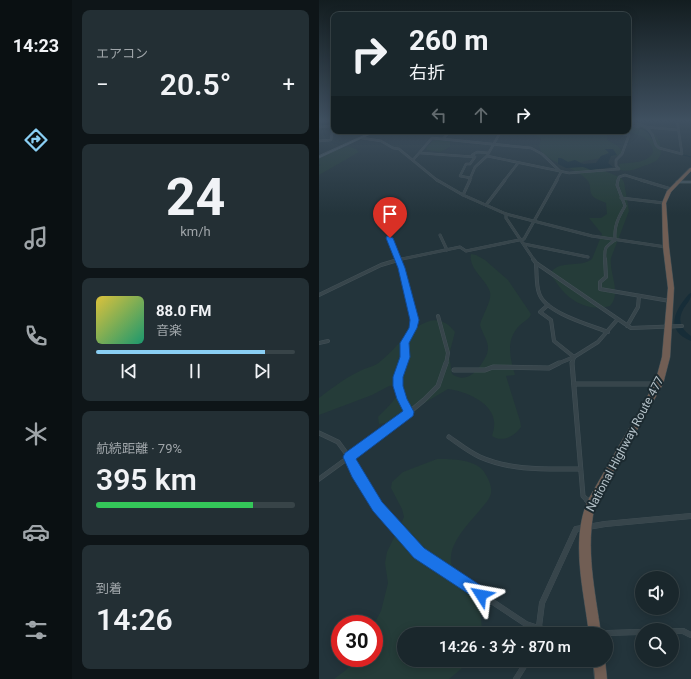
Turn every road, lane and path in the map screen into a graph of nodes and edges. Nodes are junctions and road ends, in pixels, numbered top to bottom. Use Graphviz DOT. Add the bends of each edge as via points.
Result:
graph roads {
  1 [pos="331,152"];
  2 [pos="401,152"];
  3 [pos="538,152"];
  4 [pos="623,152"];
  5 [pos="674,152"];
  6 [pos="682,152"];
  7 [pos="419,153"];
  8 [pos="489,153"];
  9 [pos="487,156"];
  10 [pos="319,157"];
  11 [pos="475,157"];
  12 [pos="413,160"];
  13 [pos="518,162"];
  14 [pos="691,169"];
  15 [pos="561,172"];
  16 [pos="471,178"];
  17 [pos="678,182"];
  18 [pos="691,182"];
  19 [pos="671,189"];
  20 [pos="463,195"];
  21 [pos="621,198"];
  22 [pos="664,203"];
  23 [pos="486,205"];
  24 [pos="506,214"];
  25 [pos="534,221"];
  26 [pos="440,235"];
  27 [pos="390,238"];
  28 [pos="522,239"];
  29 [pos="615,240"];
  30 [pos="524,244"];
  31 [pos="666,247"];
  32 [pos="447,250"];
  33 [pos="588,257"];
  34 [pos="398,260"];
  35 [pos="538,265"];
  36 [pos="319,295"];
  37 [pos="639,296"];
  38 [pos="670,301"];
  39 [pos="548,306"];
  40 [pos="438,316"];
  41 [pos="617,320"];
  42 [pos="627,326"];
  43 [pos="681,326"];
  44 [pos="670,327"];
  45 [pos="607,332"];
  46 [pos="328,341"];
  47 [pos="319,343"];
  48 [pos="574,357"];
  49 [pos="454,370"];
  50 [pos="574,384"];
  51 [pos="659,384"];
  52 [pos="409,412"];
  53 [pos="319,433"];
  54 [pos="449,437"];
  55 [pos="349,457"];
  56 [pos="580,469"];
  57 [pos="319,479"];
  58 [pos="591,504"];
  59 [pos="691,516"];
  60 [pos="585,527"];
  61 [pos="531,627"];
  62 [pos="540,627"];
  63 [pos="594,627"];
  64 [pos="679,631"];
  65 [pos="635,632"];
  66 [pos="613,633"];
  67 [pos="691,635"];
  68 [pos="524,667"];
  69 [pos="600,667"];
  70 [pos="516,679"];
  71 [pos="601,679"];
  1 -- 10 [label="street"];
  2 -- 12 [label="street"];
  3 -- 15 [label="street"];
  4 -- 15 [label="street" via="616,160 616,166 619,168 578,173"];
  5 -- 6 [label="street" via="682,154"];
  7 -- 11 [label="street"];
  7 -- 12 [label="street"];
  8 -- 9 [label="street"];
  8 -- 11 [label="street" via="477,152 472,155"];
  9 -- 13 [label="street"];
  9 -- 16 [label="street" via="475,166"];
  11 -- 16 [label="street" via="470,164 466,164 459,176"];
  12 -- 20 [label="street" via="437,180"];
  13 -- 15 [label="street"];
  13 -- 23 [label="street"];
  14 -- 17 [label="highway, National Highway Route 477"];
  15 -- 25 [label="street"];
  16 -- 20 [label="street"];
  17 -- 18 [label="street"];
  17 -- 19 [label="highway, National Highway Route 477"];
  19 -- 21 [label="street" via="625,175 619,177 617,185"];
  19 -- 22 [label="highway, National Highway Route 477"];
  20 -- 23 [label="street"];
  21 -- 22 [label="street"];
  21 -- 29 [label="street" via="625,208 619,214 614,229"];
  22 -- 31 [label="highway, National Highway Route 477"];
  23 -- 24 [label="street"];
  24 -- 25 [label="street"];
  24 -- 28 [label="street" via="506,218"];
  25 -- 28 [label="street"];
  25 -- 29 [label="street"];
  26 -- 32 [label="street"];
  27 -- 34 [label="street"];
  28 -- 30 [label="street"];
  28 -- 32 [label="street" via="465,251 460,247"];
  29 -- 31 [label="street"];
  29 -- 37 [label="street" via="604,251 606,277 601,282 600,289"];
  30 -- 33 [label="street"];
  30 -- 35 [label="street"];
  31 -- 38 [label="highway, National Highway Route 477" via="671,280"];
  32 -- 34 [label="street"];
  34 -- 36 [label="street" via="381,264"];
  34 -- 52 [label="street" via="414,320 405,343 405,357 398,377 402,399"];
  35 -- 39 [label="street" via="539,294"];
  35 -- 41 [label="street"];
  37 -- 38 [label="street"];
  37 -- 42 [label="street" via="639,307"];
  38 -- 44 [label="highway, National Highway Route 477"];
  39 -- 45 [label="street" via="573,320"];
  39 -- 48 [label="street" via="540,312 551,320 554,341"];
  40 -- 52 [label="street" via="447,353 445,369 433,393"];
  41 -- 42 [label="street"];
  41 -- 45 [label="street"];
  42 -- 44 [label="street"];
  43 -- 44 [label="street"];
  44 -- 51 [label="highway, National Highway Route 477" via="665,366"];
  45 -- 48 [label="street" via="598,342"];
  46 -- 47 [label="street"];
  48 -- 49 [label="street" via="544,369 493,367 485,370"];
  48 -- 50 [label="street"];
  50 -- 51 [label="street"];
  50 -- 56 [label="street"];
  51 -- 58 [label="highway, National Highway Route 477"];
  52 -- 55 [label="street"];
  53 -- 55 [label="street" via="338,442"];
  54 -- 56 [label="street" via="473,454 498,464 525,469"];
  55 -- 57 [label="street"];
  55 -- 61 [label="street" via="377,507 419,553"];
  56 -- 58 [label="street" via="583,496"];
  58 -- 60 [label="highway, National Highway Route 477"];
  59 -- 60 [label="street"];
  60 -- 62 [label="street" via="576,530 557,570 542,603"];
  60 -- 63 [label="highway, National Highway Route 477" via="585,556"];
  64 -- 67 [label="street"];
  65 -- 66 [label="street"];
  68 -- 70 [label="street"];
  69 -- 71 [label="highway"];
}
